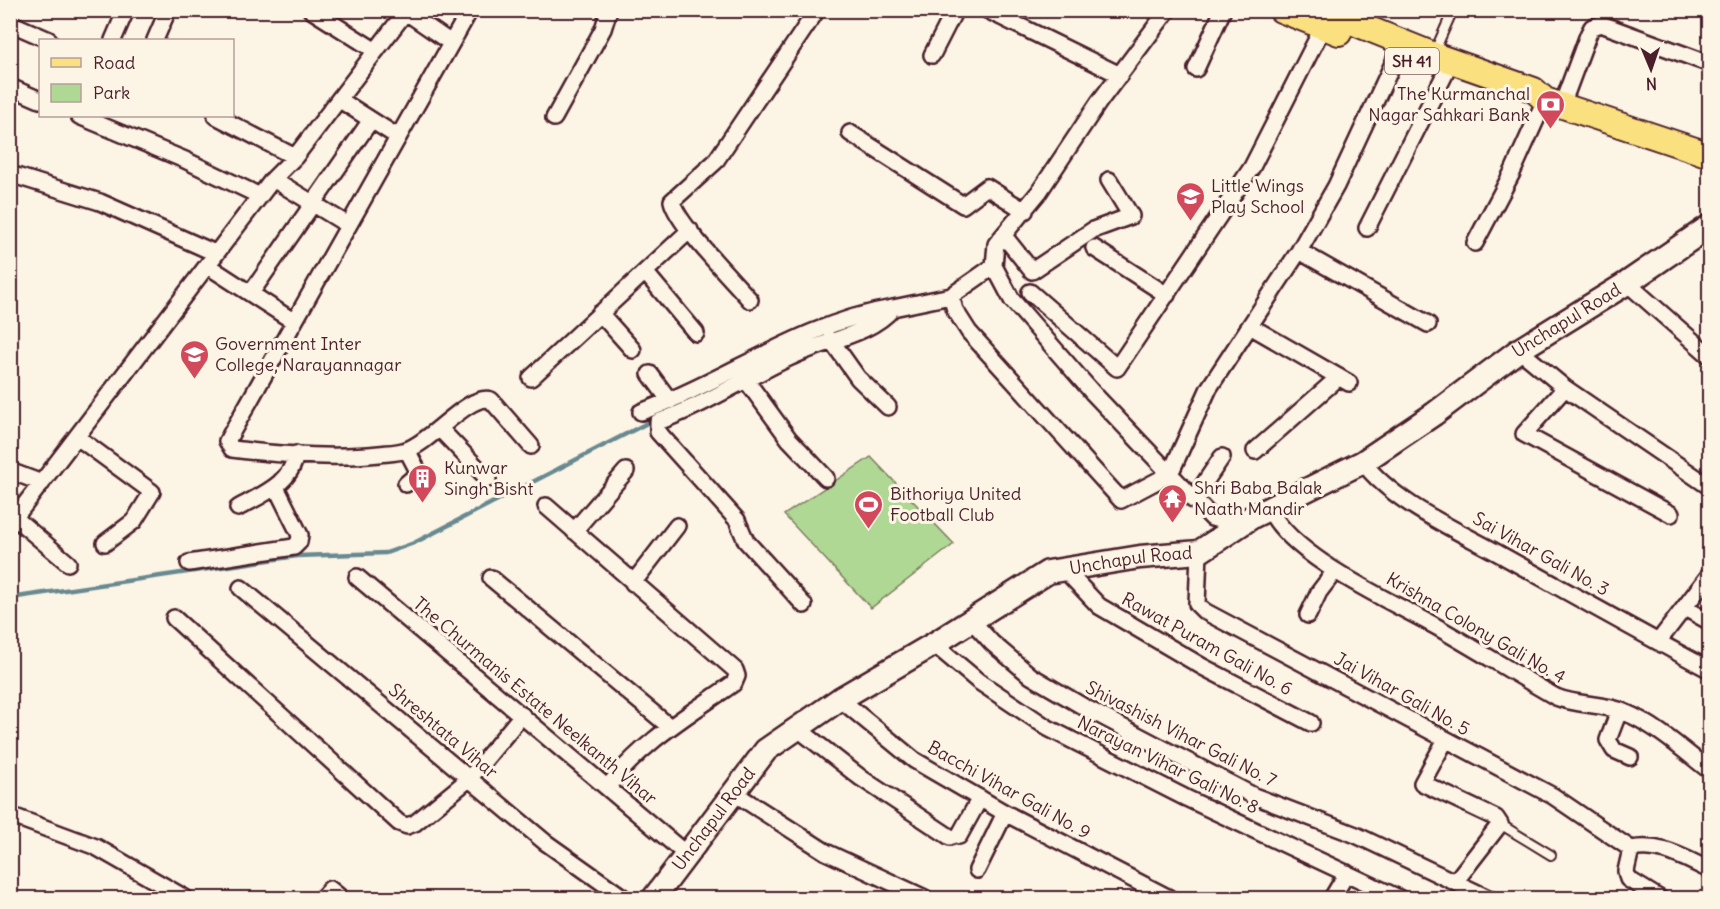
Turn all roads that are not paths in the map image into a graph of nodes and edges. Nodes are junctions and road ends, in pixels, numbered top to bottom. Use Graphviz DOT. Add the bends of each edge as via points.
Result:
graph roads {
  1 [pos="126,10"];
  2 [pos="168,10"];
  3 [pos="311,10"];
  4 [pos="470,10"];
  5 [pos="609,10"];
  6 [pos="817,10"];
  7 [pos="956,10"];
  8 [pos="987,10"];
  9 [pos="1168,10"];
  10 [pos="1223,10"];
  11 [pos="1281,10"];
  12 [pos="1453,10"];
  13 [pos="407,11"];
  14 [pos="1323,19"];
  15 [pos="10,23"];
  16 [pos="47,39"];
  17 [pos="113,39"];
  18 [pos="155,39"];
  19 [pos="451,43"];
  20 [pos="1401,49"];
  21 [pos="376,51"];
  22 [pos="932,55"];
  23 [pos="1440,64"];
  24 [pos="1710,64"];
  25 [pos="1196,69"];
  26 [pos="1120,75"];
  27 [pos="10,87"];
  28 [pos="39,100"];
  29 [pos="340,100"];
  30 [pos="1554,102"];
  31 [pos="81,117"];
  32 [pos="218,117"];
  33 [pos="554,118"];
  34 [pos="371,120"];
  35 [pos="850,133"];
  36 [pos="398,137"];
  37 [pos="1710,155"];
  38 [pos="296,157"];
  39 [pos="10,174"];
  40 [pos="273,179"];
  41 [pos="1110,180"];
  42 [pos="260,196"];
  43 [pos="314,205"];
  44 [pos="1025,211"];
  45 [pos="348,225"];
  46 [pos="1710,226"];
  47 [pos="1367,228"];
  48 [pos="690,230"];
  49 [pos="1004,236"];
  50 [pos="1475,243"];
  51 [pos="1094,248"];
  52 [pos="1299,251"];
  53 [pos="212,260"];
  54 [pos="994,266"];
  55 [pos="645,272"];
  56 [pos="1626,283"];
  57 [pos="1030,292"];
  58 [pos="250,293"];
  59 [pos="1167,295"];
  60 [pos="951,296"];
  61 [pos="750,300"];
  62 [pos="892,308"];
  63 [pos="600,313"];
  64 [pos="293,321"];
  65 [pos="1428,324"];
  66 [pos="1250,326"];
  67 [pos="696,333"];
  68 [pos="831,340"];
  69 [pos="633,350"];
  70 [pos="1519,350"];
  71 [pos="1710,356"];
  72 [pos="650,374"];
  73 [pos="531,378"];
  74 [pos="746,380"];
  75 [pos="1565,388"];
  76 [pos="670,401"];
  77 [pos="888,407"];
  78 [pos="641,412"];
  79 [pos="440,429"];
  80 [pos="77,437"];
  81 [pos="531,446"];
  82 [pos="407,450"];
  83 [pos="1255,451"];
  84 [pos="296,454"];
  85 [pos="1222,457"];
  86 [pos="1363,462"];
  87 [pos="10,471"];
  88 [pos="626,471"];
  89 [pos="1170,474"];
  90 [pos="488,478"];
  91 [pos="826,478"];
  92 [pos="42,483"];
  93 [pos="406,484"];
  94 [pos="276,487"];
  95 [pos="1710,487"];
  96 [pos="1193,500"];
  97 [pos="546,506"];
  98 [pos="238,508"];
  99 [pos="1270,510"];
  100 [pos="1671,514"];
  101 [pos="13,521"];
  102 [pos="1237,525"];
  103 [pos="677,526"];
  104 [pos="574,531"];
  105 [pos="105,543"];
  106 [pos="1199,552"];
  107 [pos="68,563"];
  108 [pos="189,563"];
  109 [pos="1063,568"];
  110 [pos="1335,571"];
  111 [pos="1710,574"];
  112 [pos="357,577"];
  113 [pos="491,578"];
  114 [pos="633,583"];
  115 [pos="241,588"];
  116 [pos="804,605"];
  117 [pos="1685,608"];
  118 [pos="1308,615"];
  119 [pos="174,618"];
  120 [pos="972,621"];
  121 [pos="1710,622"];
  122 [pos="1658,642"];
  123 [pos="933,644"];
  124 [pos="1708,669"];
  125 [pos="840,699"];
  126 [pos="1619,711"];
  127 [pos="522,715"];
  128 [pos="1311,723"];
  129 [pos="670,728"];
  130 [pos="797,728"];
  131 [pos="1445,741"];
  132 [pos="1630,757"];
  133 [pos="1710,771"];
  134 [pos="469,779"];
  135 [pos="608,787"];
  136 [pos="734,793"];
  137 [pos="980,798"];
  138 [pos="1005,813"];
  139 [pos="10,815"];
  140 [pos="1500,824"];
  141 [pos="1631,849"];
  142 [pos="687,855"];
  143 [pos="1551,855"];
  144 [pos="977,870"];
  145 [pos="1710,870"];
  146 [pos="1347,873"];
  147 [pos="1455,882"];
  148 [pos="184,898"];
  149 [pos="322,898"];
  150 [pos="341,898"];
  151 [pos="624,898"];
  152 [pos="654,898"];
  153 [pos="926,898"];
  154 [pos="1169,898"];
  155 [pos="1332,898"];
  156 [pos="1399,898"];
  157 [pos="1488,898"];
  158 [pos="1659,898"];
  1 -- 17 [label="street"];
  2 -- 18 [label="street"];
  3 -- 21 [label="street"];
  4 -- 19 [label="street"];
  5 -- 33 [label="street" via="603,29"];
  6 -- 48 [label="street" via="715,162 674,196 673,207"];
  7 -- 22 [label="street"];
  8 -- 26 [label="street"];
  9 -- 26 [label="street"];
  10 -- 25 [label="street"];
  11 -- 14 [label="main road, SH 41"];
  12 -- 23 [label="lane"];
  13 -- 19 [label="street"];
  13 -- 21 [label="street"];
  14 -- 20 [label="main road, SH 41"];
  14 -- 59 [label="street" via="1252,167"];
  15 -- 16 [label="street"];
  19 -- 36 [label="street"];
  20 -- 23 [label="main road, SH 41"];
  20 -- 52 [label="street" via="1336,186"];
  21 -- 29 [label="street"];
  23 -- 30 [label="main road, SH 41" via="1528,103"];
  23 -- 47 [label="street"];
  24 -- 30 [label="street" via="1601,24 1592,27"];
  26 -- 44 [label="street"];
  27 -- 28 [label="street"];
  29 -- 34 [label="street"];
  29 -- 38 [label="street"];
  30 -- 37 [label="main road, SH 41"];
  30 -- 50 [label="street"];
  31 -- 42 [label="street" via="185,159"];
  32 -- 38 [label="street"];
  34 -- 36 [label="street"];
  34 -- 43 [label="street"];
  35 -- 44 [label="street" via="963,205 987,187"];
  36 -- 45 [label="street"];
  38 -- 40 [label="street"];
  39 -- 53 [label="street" via="100,202"];
  40 -- 42 [label="street"];
  40 -- 43 [label="street"];
  41 -- 49 [label="street" via="1131,216 1093,230 1032,271"];
  42 -- 53 [label="street"];
  43 -- 45 [label="street"];
  43 -- 58 [label="street"];
  44 -- 49 [label="street"];
  45 -- 64 [label="street"];
  46 -- 56 [label="street, Unchapul Road"];
  48 -- 55 [label="street"];
  48 -- 61 [label="street"];
  49 -- 54 [label="street" via="996,244"];
  51 -- 59 [label="street"];
  52 -- 65 [label="street"];
  52 -- 66 [label="street"];
  53 -- 58 [label="street"];
  53 -- 80 [label="street"];
  54 -- 60 [label="street"];
  54 -- 89 [label="street" via="1012,300"];
  55 -- 63 [label="street"];
  55 -- 67 [label="street"];
  56 -- 70 [label="street, Unchapul Road"];
  56 -- 71 [label="street"];
  57 -- 59 [label="street" via="1117,369"];
  58 -- 64 [label="street"];
  60 -- 62 [label="street"];
  60 -- 89 [label="street" via="969,332 1121,500"];
  62 -- 68 [label="street" via="864,331"];
  62 -- 76 [label="street" via="810,334"];
  63 -- 69 [label="street"];
  63 -- 73 [label="street"];
  64 -- 84 [label="street" via="227,441 231,449"];
  66 -- 83 [label="street" via="1344,380"];
  66 -- 89 [label="street" via="1209,388"];
  68 -- 74 [label="street"];
  68 -- 77 [label="street" via="858,378"];
  70 -- 75 [label="street"];
  70 -- 86 [label="street, Unchapul Road"];
  72 -- 76 [label="street"];
  74 -- 91 [label="street" via="789,440"];
  74 -- 116 [label="street" via="656,426 737,520 746,541"];
  75 -- 95 [label="street"];
  75 -- 100 [label="street" via="1524,434"];
  76 -- 78 [label="street"];
  79 -- 81 [label="street" via="474,401 484,398 491,400"];
  79 -- 82 [label="street"];
  79 -- 90 [label="street"];
  80 -- 92 [label="street"];
  80 -- 105 [label="street" via="152,492 134,521"];
  82 -- 84 [label="street" via="347,457"];
  82 -- 93 [label="street" via="419,473"];
  84 -- 94 [label="street" via="290,474"];
  85 -- 96 [label="street"];
  86 -- 99 [label="street, Unchapul Road"];
  86 -- 122 [label="street, Sai Vihar Gali No. 3" via="1373,476 1441,521"];
  87 -- 92 [label="street"];
  88 -- 104 [label="street"];
  89 -- 96 [label="street"];
  92 -- 101 [label="street"];
  94 -- 98 [label="street"];
  94 -- 108 [label="street" via="300,535 294,548"];
  96 -- 102 [label="street" via="1212,518"];
  97 -- 104 [label="street"];
  99 -- 102 [label="street, Unchapul Road"];
  99 -- 110 [label="street, Krishna Colony Gali No. 4" via="1276,523"];
  101 -- 107 [label="street"];
  102 -- 106 [label="street, Unchapul Road"];
  103 -- 114 [label="street"];
  104 -- 114 [label="street"];
  106 -- 109 [label="street, Unchapul Road"];
  106 -- 131 [label="street, Jai Vihar Gali No. 5" via="1197,604 1204,611"];
  109 -- 120 [label="street, Unchapul Road" via="1048,572"];
  109 -- 128 [label="street, Rawat Puram Gali No. 6" via="1100,606 1203,667"];
  110 -- 118 [label="street"];
  110 -- 126 [label="street, Krishna Colony Gali No. 4" via="1556,697"];
  111 -- 117 [label="street"];
  112 -- 127 [label="street, The Churmanis Estate Neelkanth Vihar"];
  113 -- 129 [label="street"];
  114 -- 129 [label="street" via="735,670 737,676 734,683"];
  115 -- 134 [label="street, Shreshtata Vihar"];
  117 -- 121 [label="street"];
  117 -- 122 [label="street"];
  119 -- 134 [label="street" via="399,823 415,823"];
  120 -- 123 [label="street, Unchapul Road"];
  120 -- 147 [label="street, Shivashish Vihar Gali No. 7" via="1031,676 1084,707 1254,796 1356,835"];
  122 -- 124 [label="street, Sai Vihar Gali No. 3"];
  123 -- 125 [label="street, Unchapul Road"];
  123 -- 146 [label="street, Narayan Vihar Gali No. 8" via="978,681 1048,728"];
  125 -- 130 [label="street, Unchapul Road"];
  125 -- 137 [label="street, Bacchi Vihar Gali No. 9" via="914,760"];
  126 -- 132 [label="street" via="1608,740 1614,750"];
  126 -- 133 [label="street, Krishna Colony Gali No. 4" via="1648,726"];
  127 -- 134 [label="street"];
  127 -- 135 [label="street, The Churmanis Estate Neelkanth Vihar"];
  129 -- 135 [label="street" via="622,769"];
  130 -- 136 [label="street, Unchapul Road" via="766,750"];
  130 -- 137 [label="street" via="861,778 955,836"];
  131 -- 140 [label="street" via="1422,783 1496,818"];
  131 -- 141 [label="street, Jai Vihar Gali No. 5" via="1553,796"];
  134 -- 151 [label="street, Shreshtata Vihar" via="545,842"];
  135 -- 142 [label="street, The Churmanis Estate Neelkanth Vihar"];
  136 -- 142 [label="street, Unchapul Road"];
  136 -- 153 [label="street" via="826,852"];
  137 -- 138 [label="street, Bacchi Vihar Gali No. 9"];
  138 -- 144 [label="street"];
  138 -- 154 [label="street, Bacchi Vihar Gali No. 9"];
  139 -- 148 [label="street" via="96,847"];
  140 -- 143 [label="lane"];
  140 -- 147 [label="street"];
  141 -- 145 [label="street" via="1663,849"];
  141 -- 158 [label="street" via="1628,879"];
  142 -- 152 [label="street, Unchapul Road"];
  146 -- 155 [label="street"];
  146 -- 156 [label="street, Narayan Vihar Gali No. 8"];
  147 -- 157 [label="street, Shivashish Vihar Gali No. 7"];
  149 -- 150 [label="street" via="330,889"];
}
